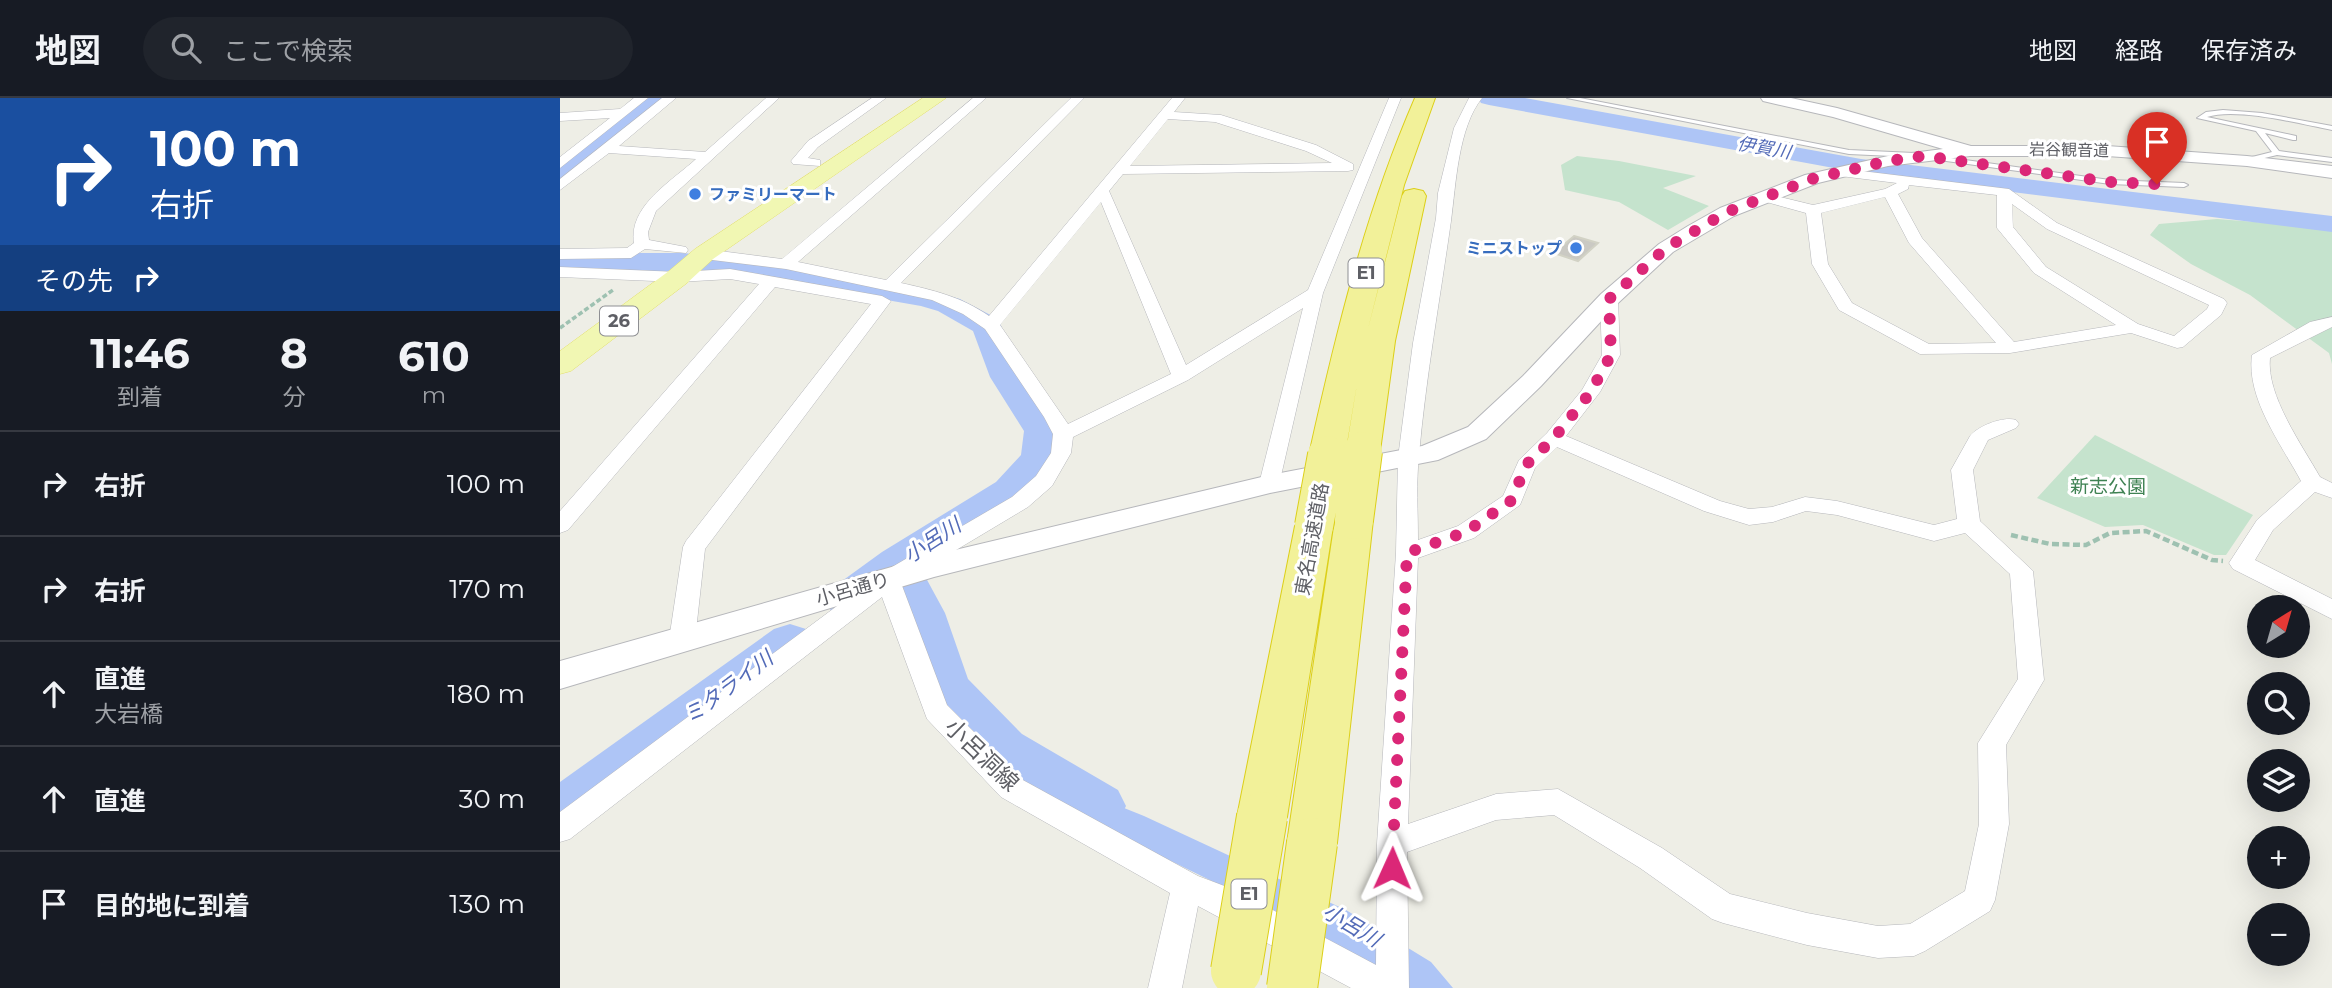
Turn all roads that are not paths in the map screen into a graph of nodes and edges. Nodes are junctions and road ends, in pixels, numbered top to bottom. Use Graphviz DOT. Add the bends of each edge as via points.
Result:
graph roads {
  1 [pos="642,98"];
  2 [pos="670,98"];
  3 [pos="773,98"];
  4 [pos="880,98"];
  5 [pos="911,98"];
  6 [pos="936,98"];
  7 [pos="980,98"];
  8 [pos="1078,98"];
  9 [pos="1179,98"];
  10 [pos="1395,98"];
  11 [pos="1425,98"];
  12 [pos="1570,98"];
  13 [pos="1769,98"];
  14 [pos="1465,99"];
  15 [pos="624,113"];
  16 [pos="1164,115"];
  17 [pos="560,117"];
  18 [pos="2332,128"];
  19 [pos="2258,129"];
  20 [pos="2293,138"];
  21 [pos="606,149"];
  22 [pos="1970,151"];
  23 [pos="2277,153"];
  24 [pos="708,156"];
  25 [pos="1923,156"];
  26 [pos="2332,160"];
  27 [pos="2247,161"];
  28 [pos="815,163"];
  29 [pos="560,164"];
  30 [pos="1121,170"];
  31 [pos="1355,171"];
  32 [pos="1841,171"];
  33 [pos="2332,172"];
  34 [pos="1916,180"];
  35 [pos="2183,185"];
  36 [pos="560,186"];
  37 [pos="1889,191"];
  38 [pos="1102,192"];
  39 [pos="2004,192"];
  40 [pos="1764,197"];
  41 [pos="1812,210"];
  42 [pos="642,244"];
  43 [pos="560,254"];
  44 [pos="687,260"];
  45 [pos="786,264"];
  46 [pos="560,272"];
  47 [pos="640,276"];
  48 [pos="772,280"];
  49 [pos="888,287"];
  50 [pos="1315,293"];
  51 [pos="1609,299"];
  52 [pos="2332,322"];
  53 [pos="991,325"];
  54 [pos="2132,328"];
  55 [pos="560,340"];
  56 [pos="2010,348"];
  57 [pos="560,365"];
  58 [pos="1181,376"];
  59 [pos="2009,424"];
  60 [pos="1063,434"];
  61 [pos="1554,438"];
  62 [pos="1408,458"];
  63 [pos="1270,484"];
  64 [pos="2322,487"];
  65 [pos="1334,523"];
  66 [pos="1969,524"];
  67 [pos="560,525"];
  68 [pos="1407,553"];
  69 [pos="888,580"];
  70 [pos="2332,610"];
  71 [pos="682,640"];
  72 [pos="560,676"];
  73 [pos="560,829"];
  74 [pos="1392,844"];
  75 [pos="1187,886"];
  76 [pos="1234,980"];
  77 [pos="1165,988"];
  78 [pos="1292,988"];
  79 [pos="1382,988"];
  80 [pos="1392,988"];
  1 -- 15 [label="street"];
  2 -- 21 [label="street"];
  3 -- 24 [label="street"];
  4 -- 28 [label="street" via="813,145 798,161"];
  5 -- 28 [label="main road, 26"];
  6 -- 44 [label="main road, 26"];
  7 -- 45 [label="street"];
  8 -- 49 [label="street"];
  9 -- 16 [label="street"];
  10 -- 31 [label="street"];
  11 -- 65 [label="highway, 東名高速道路 / E1, bridge" via="1402,149 1373,241 1327,455"];
  12 -- 25 [label="lane" via="1849,152"];
  13 -- 22 [label="street, 岩谷観音道"];
  14 -- 62 [label="street" via="1445,192"];
  14 -- 65 [label="highway, 東名高速道路 / E1, bridge" via="1426,150 1380,341 1363,451"];
  15 -- 17 [label="street"];
  15 -- 29 [label="street"];
  16 -- 30 [label="street"];
  16 -- 31 [label="street" via="1216,118 1311,148"];
  18 -- 19 [label="lane" via="2211,111 2200,118"];
  19 -- 20 [label="lane"];
  19 -- 23 [label="lane"];
  21 -- 24 [label="street"];
  21 -- 36 [label="street"];
  22 -- 25 [label="street, 小呂通り"];
  22 -- 27 [label="street, 岩谷観音道" via="2107,151"];
  23 -- 26 [label="lane"];
  23 -- 27 [label="lane"];
  24 -- 42 [label="street" via="649,209 640,232"];
  25 -- 32 [label="street, 小呂通り"];
  25 -- 35 [label="lane" via="2110,182"];
  27 -- 33 [label="street, 岩谷観音道"];
  28 -- 44 [label="main road, 26"];
  30 -- 31 [label="street"];
  30 -- 38 [label="street"];
  31 -- 50 [label="street"];
  32 -- 34 [label="street"];
  32 -- 40 [label="street, 小呂通り"];
  34 -- 37 [label="street"];
  34 -- 39 [label="street"];
  37 -- 41 [label="street"];
  37 -- 56 [label="street" via="1915,240"];
  38 -- 53 [label="street"];
  38 -- 58 [label="street"];
  39 -- 54 [label="street" via="2005,228 2040,270"];
  39 -- 54 [label="street" via="2052,226 2218,303 2216,311 2177,343"];
  40 -- 41 [label="street"];
  40 -- 51 [label="street, 小呂通り" via="1727,212 1666,248"];
  41 -- 56 [label="street" via="1820,264 1845,306 1926,350"];
  42 -- 43 [label="street" via="631,253"];
  42 -- 44 [label="street"];
  44 -- 45 [label="street"];
  44 -- 47 [label="main road, 26"];
  44 -- 48 [label="street" via="730,274"];
  44 -- 57 [label="main road, 26"];
  45 -- 49 [label="street"];
  46 -- 47 [label="street"];
  47 -- 55 [label="main road, 26"];
  48 -- 67 [label="street"];
  48 -- 71 [label="street" via="882,302 694,547"];
  49 -- 53 [label="street" via="937,296"];
  50 -- 58 [label="street"];
  50 -- 63 [label="street"];
  51 -- 61 [label="street" via="1611,355 1590,393"];
  51 -- 62 [label="street, 小呂通り" via="1477,433"];
  52 -- 64 [label="street" via="2261,355 2259,371 2271,406"];
  53 -- 60 [label="street"];
  54 -- 56 [label="street"];
  58 -- 60 [label="street"];
  59 -- 66 [label="street" via="1980,436 1962,470"];
  60 -- 69 [label="street" via="1061,453 1044,481 1020,502"];
  61 -- 66 [label="street" via="1712,506 1749,517 1805,504 1934,533"];
  61 -- 68 [label="street" via="1526,465 1512,500 1466,532"];
  62 -- 63 [label="street, 小呂通り"];
  62 -- 68 [label="street"];
  63 -- 69 [label="street, 小呂通り"];
  64 -- 70 [label="street" via="2265,525 2241,563"];
  65 -- 76 [label="highway, 東名高速道路 / E1, bridge" via="1262,817"];
  65 -- 78 [label="highway, 東名高速道路 / E1, bridge" via="1312,843"];
  66 -- 74 [label="street" via="2021,570 2031,680 1992,743 1994,824 1979,900 1914,940 1878,942 1723,908 1558,802 1496,807"];
  68 -- 74 [label="street"];
  69 -- 71 [label="street, 小呂通り"];
  69 -- 73 [label="street"];
  69 -- 75 [label="street, 小呂洞線" via="936,711 945,721 1011,788"];
  71 -- 72 [label="street, 小呂通り"];
  74 -- 80 [label="street"];
  75 -- 77 [label="street"];
  75 -- 79 [label="street, 小呂洞線" via="1224,901"];
}
